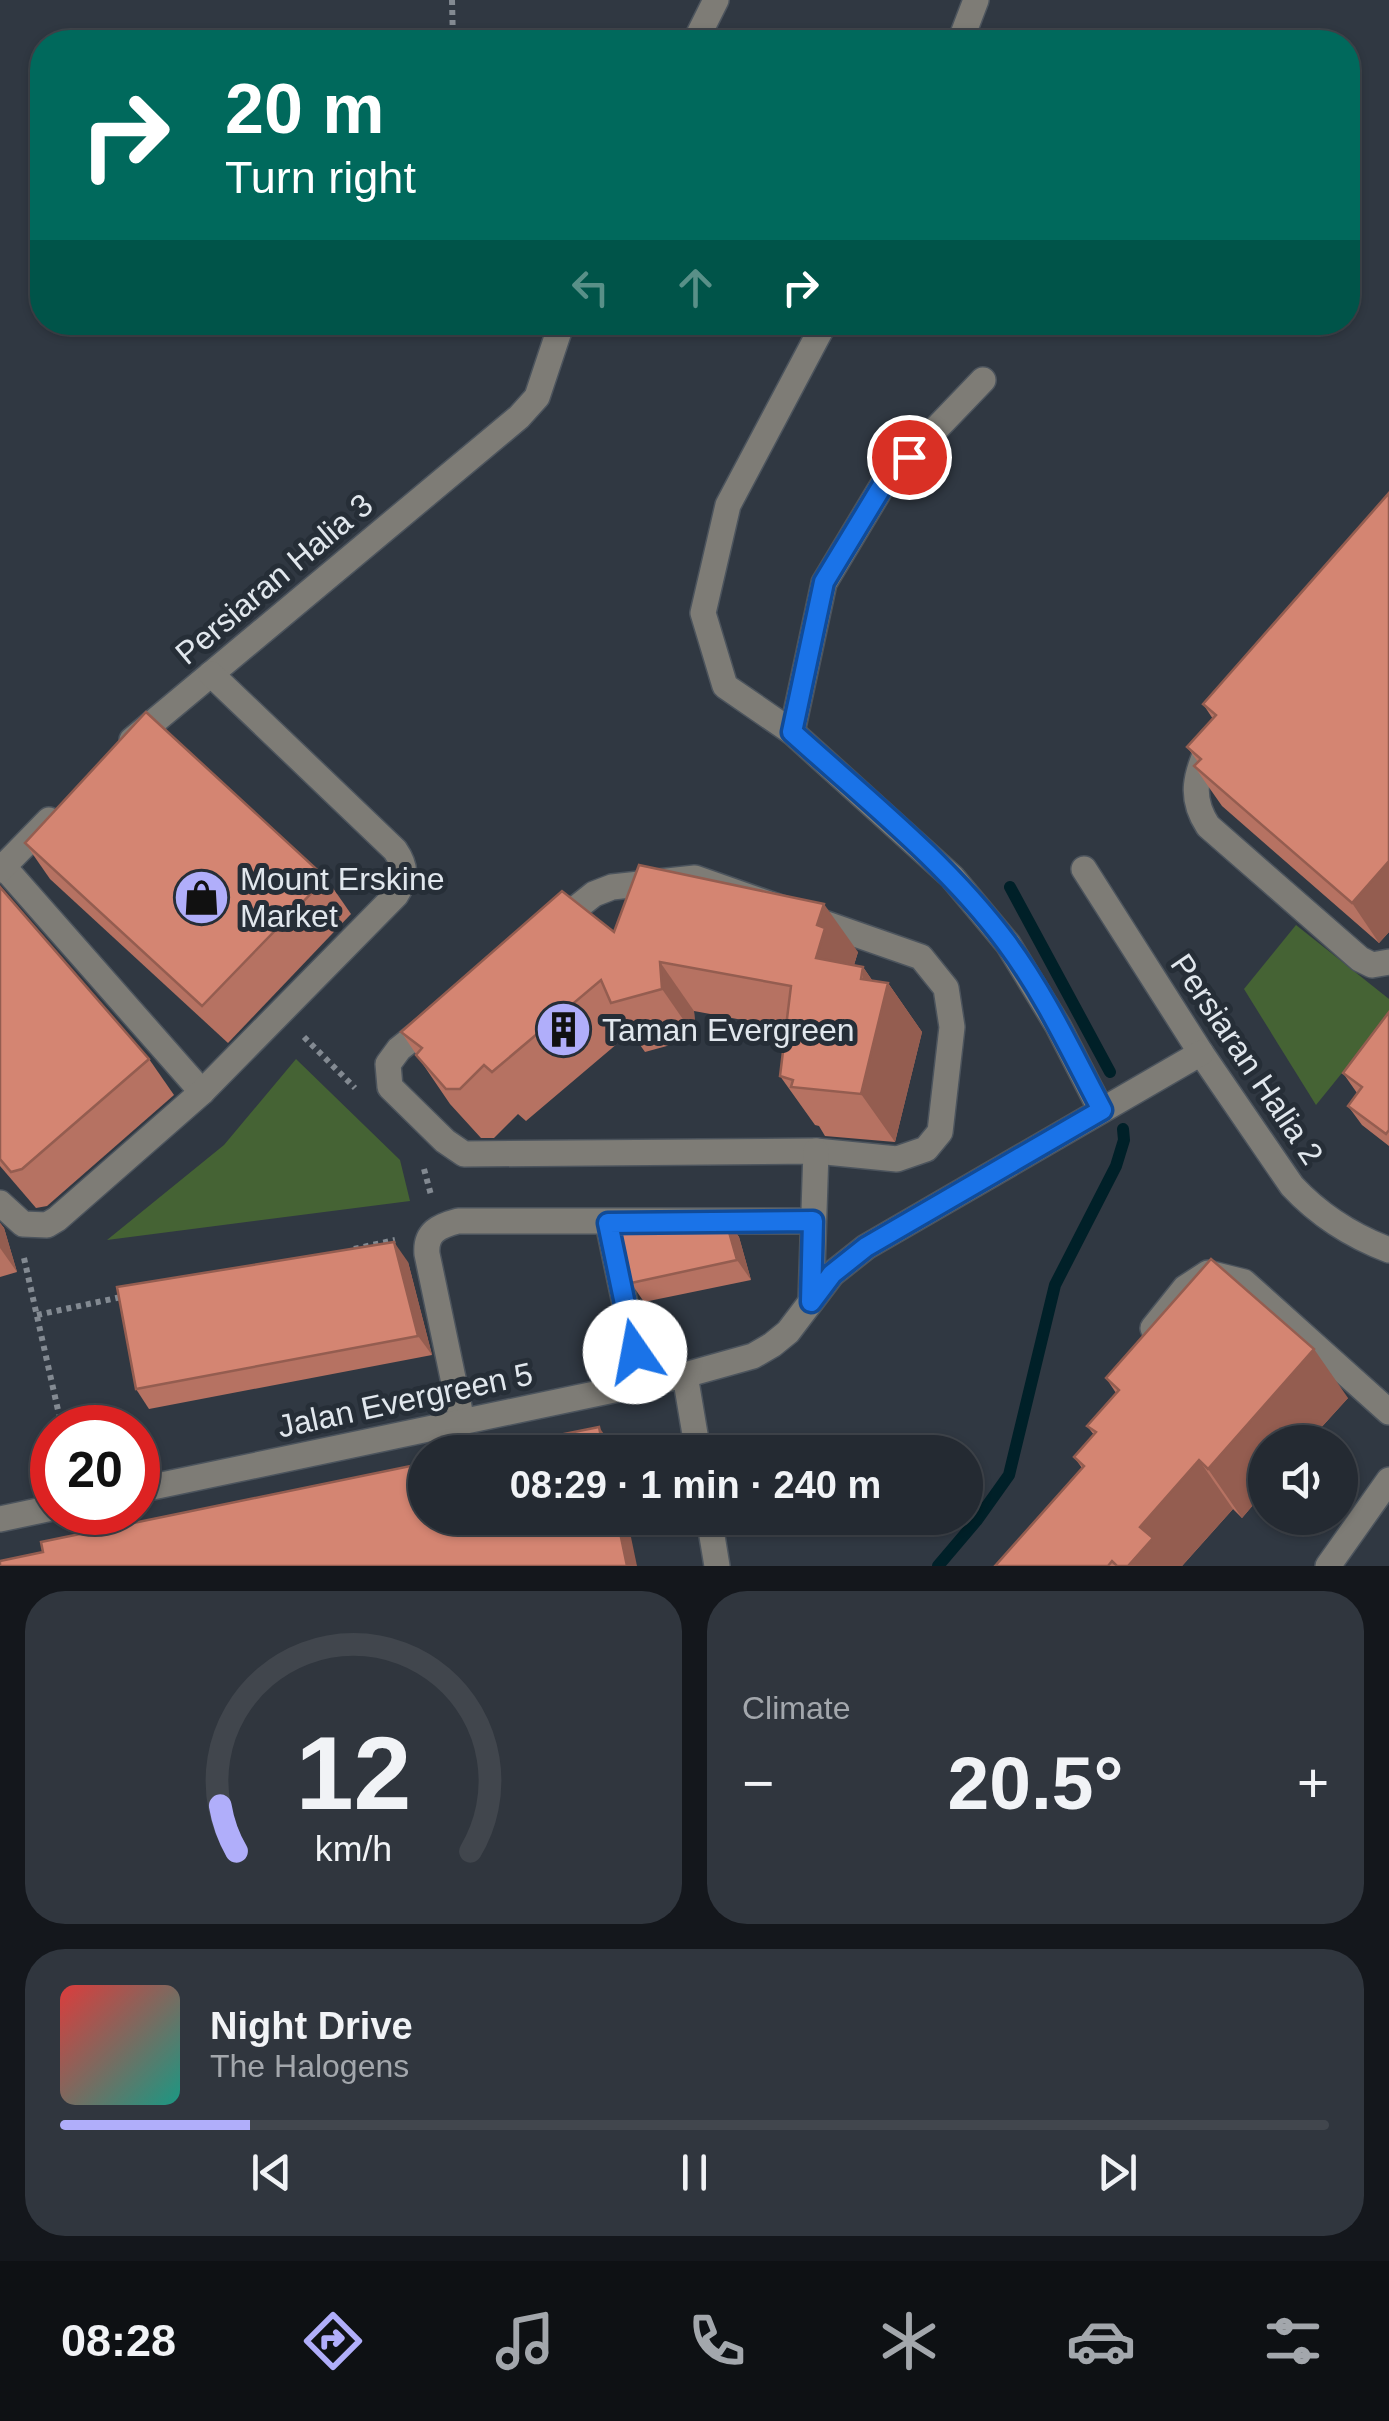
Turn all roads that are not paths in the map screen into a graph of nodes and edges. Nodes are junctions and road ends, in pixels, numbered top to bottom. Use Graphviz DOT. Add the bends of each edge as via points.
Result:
graph roads {
  1 [pos="716,0"];
  2 [pos="976,0"];
  3 [pos="701,30"];
  4 [pos="965,30"];
  5 [pos="558,335"];
  6 [pos="818,335"];
  7 [pos="983,380"];
  8 [pos="212,674"];
  9 [pos="1218,724"];
  10 [pos="792,732"];
  11 [pos="120,750"];
  12 [pos="68,802"];
  13 [pos="2,868"];
  14 [pos="1084,869"];
  15 [pos="1389,962"];
  16 [pos="1201,1053"];
  17 [pos="202,1092"];
  18 [pos="1102,1110"];
  19 [pos="816,1151"];
  20 [pos="0,1203"];
  21 [pos="813,1221"];
  22 [pos="608,1223"];
  23 [pos="1389,1250"];
  24 [pos="811,1302"];
  25 [pos="1135,1356"];
  26 [pos="685,1376"];
  27 [pos="642,1384"];
  28 [pos="1389,1412"];
  29 [pos="462,1421"];
  30 [pos="695,1435"];
  31 [pos="1389,1480"];
  32 [pos="160,1485"];
  33 [pos="30,1513"];
  34 [pos="0,1519"];
  35 [pos="712,1535"];
  36 [pos="717,1566"];
  37 [pos="1328,1566"];
  1 -- 3 [label="street"];
  2 -- 4 [label="street"];
  5 -- 8 [label="street, Persiaran Halia 3" via="537,397 519,417"];
  6 -- 10 [label="street" via="728,505 703,614 725,686"];
  7 -- 10 [label="street" via="884,483 824,582"];
  8 -- 11 [label="street, Persiaran Halia 3"];
  8 -- 17 [label="street" via="395,850 405,872 396,896"];
  9 -- 15 [label="street" via="1195,778 1194,795 1208,826 1360,959"];
  10 -- 18 [label="street" via="952,878 997,931"];
  12 -- 13 [label="street"];
  13 -- 17 [label="street"];
  14 -- 16 [label="street, Persiaran Halia 2"];
  16 -- 18 [label="street, Jalan Evergreen 5"];
  16 -- 23 [label="street, Persiaran Halia 2" via="1310,1206"];
  17 -- 20 [label="street" via="48,1225 23,1224"];
  18 -- 24 [label="street, Jalan Evergreen 5" via="866,1247"];
  19 -- 19 [label="street" via="897,1159 926,1148 940,1132 952,1028 946,988 922,957 695,878 612,886 594,894 388,1064 390,1087 464,1154"];
  19 -- 21 [label="street"];
  21 -- 22 [label="street"];
  21 -- 24 [label="street"];
  22 -- 27 [label="street"];
  22 -- 29 [label="street" via="434,1221 427,1254"];
  24 -- 26 [label="street, Jalan Evergreen 5" via="772,1345"];
  25 -- 28 [label="street" via="1185,1288 1208,1273 1244,1282"];
  26 -- 27 [label="street, Jalan Evergreen 5"];
  26 -- 30 [label="street"];
  27 -- 29 [label="street, Jalan Evergreen 5"];
  29 -- 32 [label="street, Jalan Evergreen 5"];
  31 -- 37 [label="street"];
  33 -- 34 [label="street"];
  35 -- 36 [label="street"];
}
